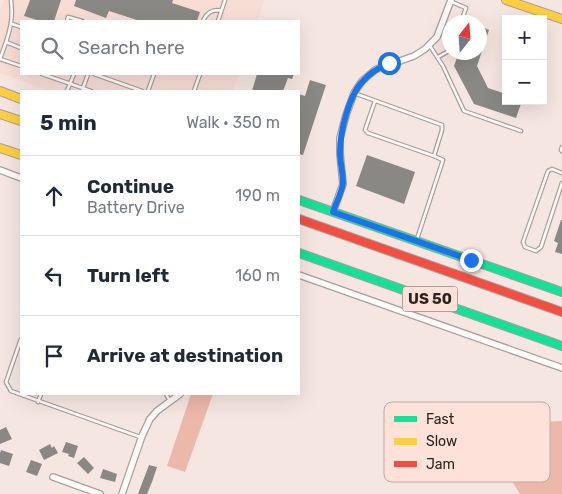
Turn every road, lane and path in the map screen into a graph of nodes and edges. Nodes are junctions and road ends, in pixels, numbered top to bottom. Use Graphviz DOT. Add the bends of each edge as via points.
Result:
graph roads {
  1 [pos="11,0"];
  2 [pos="225,0"];
  3 [pos="506,0"];
  4 [pos="451,1"];
  5 [pos="222,10"];
  6 [pos="464,15"];
  7 [pos="562,19"];
  8 [pos="67,20"];
  9 [pos="78,20"];
  10 [pos="204,20"];
  11 [pos="218,20"];
  12 [pos="12,24"];
  13 [pos="20,27"];
  14 [pos="6,42"];
  15 [pos="430,44"];
  16 [pos="20,48"];
  17 [pos="442,54"];
  18 [pos="438,57"];
  19 [pos="20,66"];
  20 [pos="45,75"];
  21 [pos="74,75"];
  22 [pos="88,75"];
  23 [pos="97,75"];
  24 [pos="154,75"];
  25 [pos="200,75"];
  26 [pos="70,84"];
  27 [pos="67,90"];
  28 [pos="82,90"];
  29 [pos="139,90"];
  30 [pos="148,90"];
  31 [pos="194,90"];
  32 [pos="0,91"];
  33 [pos="354,93"];
  34 [pos="20,99"];
  35 [pos="375,101"];
  36 [pos="0,114"];
  37 [pos="20,121"];
  38 [pos="521,131"];
  39 [pos="562,147"];
  40 [pos="0,148"];
  41 [pos="562,152"];
  42 [pos="20,156"];
  43 [pos="434,156"];
  44 [pos="0,170"];
  45 [pos="562,173"];
  46 [pos="20,178"];
  47 [pos="562,183"];
  48 [pos="300,200"];
  49 [pos="333,212"];
  50 [pos="300,219"];
  51 [pos="417,241"];
  52 [pos="300,253"];
  53 [pos="300,275"];
  54 [pos="562,292"];
  55 [pos="562,312"];
  56 [pos="20,342"];
  57 [pos="562,346"];
  58 [pos="15,357"];
  59 [pos="20,360"];
  60 [pos="562,368"];
  61 [pos="20,395"];
  62 [pos="21,395"];
  63 [pos="41,395"];
  64 [pos="167,395"];
  65 [pos="179,395"];
  66 [pos="170,401"];
  67 [pos="38,402"];
  68 [pos="142,438"];
  69 [pos="53,477"];
  70 [pos="100,494"];
  71 [pos="122,494"];
  1 -- 12 [label="lane"];
  2 -- 5 [label="lane"];
  3 -- 7 [label="main road"];
  4 -- 6 [label="lane" via="466,8"];
  4 -- 15 [label="street" via="437,37"];
  5 -- 10 [label="lane" via="213,10"];
  5 -- 11 [label="lane"];
  8 -- 9 [label="lane" via="68,17"];
  12 -- 13 [label="lane"];
  12 -- 14 [label="lane"];
  14 -- 16 [label="lane"];
  14 -- 19 [label="lane" via="0,59"];
  15 -- 18 [label="lane"];
  15 -- 33 [label="street" via="414,56 375,70"];
  17 -- 18 [label="lane"];
  18 -- 38 [label="lane" via="464,111"];
  20 -- 26 [label="lane"];
  21 -- 26 [label="lane"];
  22 -- 28 [label="lane"];
  23 -- 29 [label="lane"];
  24 -- 30 [label="lane"];
  25 -- 31 [label="lane"];
  26 -- 27 [label="lane"];
  26 -- 28 [label="lane"];
  32 -- 34 [label="main road"];
  33 -- 35 [label="lane"];
  33 -- 49 [label="street" via="340,138 343,184"];
  35 -- 43 [label="lane" via="442,125"];
  35 -- 43 [label="lane" via="365,130 368,133"];
  36 -- 37 [label="main road"];
  39 -- 41 [label="lane"];
  40 -- 42 [label="main road"];
  43 -- 51 [label="lane" via="443,160"];
  44 -- 46 [label="street"];
  45 -- 47 [label="lane" via="552,169 548,171 523,242 526,247 536,251 541,247"];
  48 -- 49 [label="main road"];
  49 -- 51 [label="main road"];
  50 -- 55 [label="main road, US 50"];
  51 -- 54 [label="main road"];
  52 -- 57 [label="main road, US 50"];
  53 -- 60 [label="street"];
  56 -- 58 [label="lane"];
  58 -- 59 [label="lane"];
  58 -- 61 [label="lane" via="6,382 11,391"];
  62 -- 67 [label="lane"];
  63 -- 67 [label="lane"];
  64 -- 66 [label="lane"];
  65 -- 66 [label="street"];
  66 -- 68 [label="street" via="150,418"];
  67 -- 68 [label="lane"];
  68 -- 71 [label="street"];
  69 -- 70 [label="street"];
}
